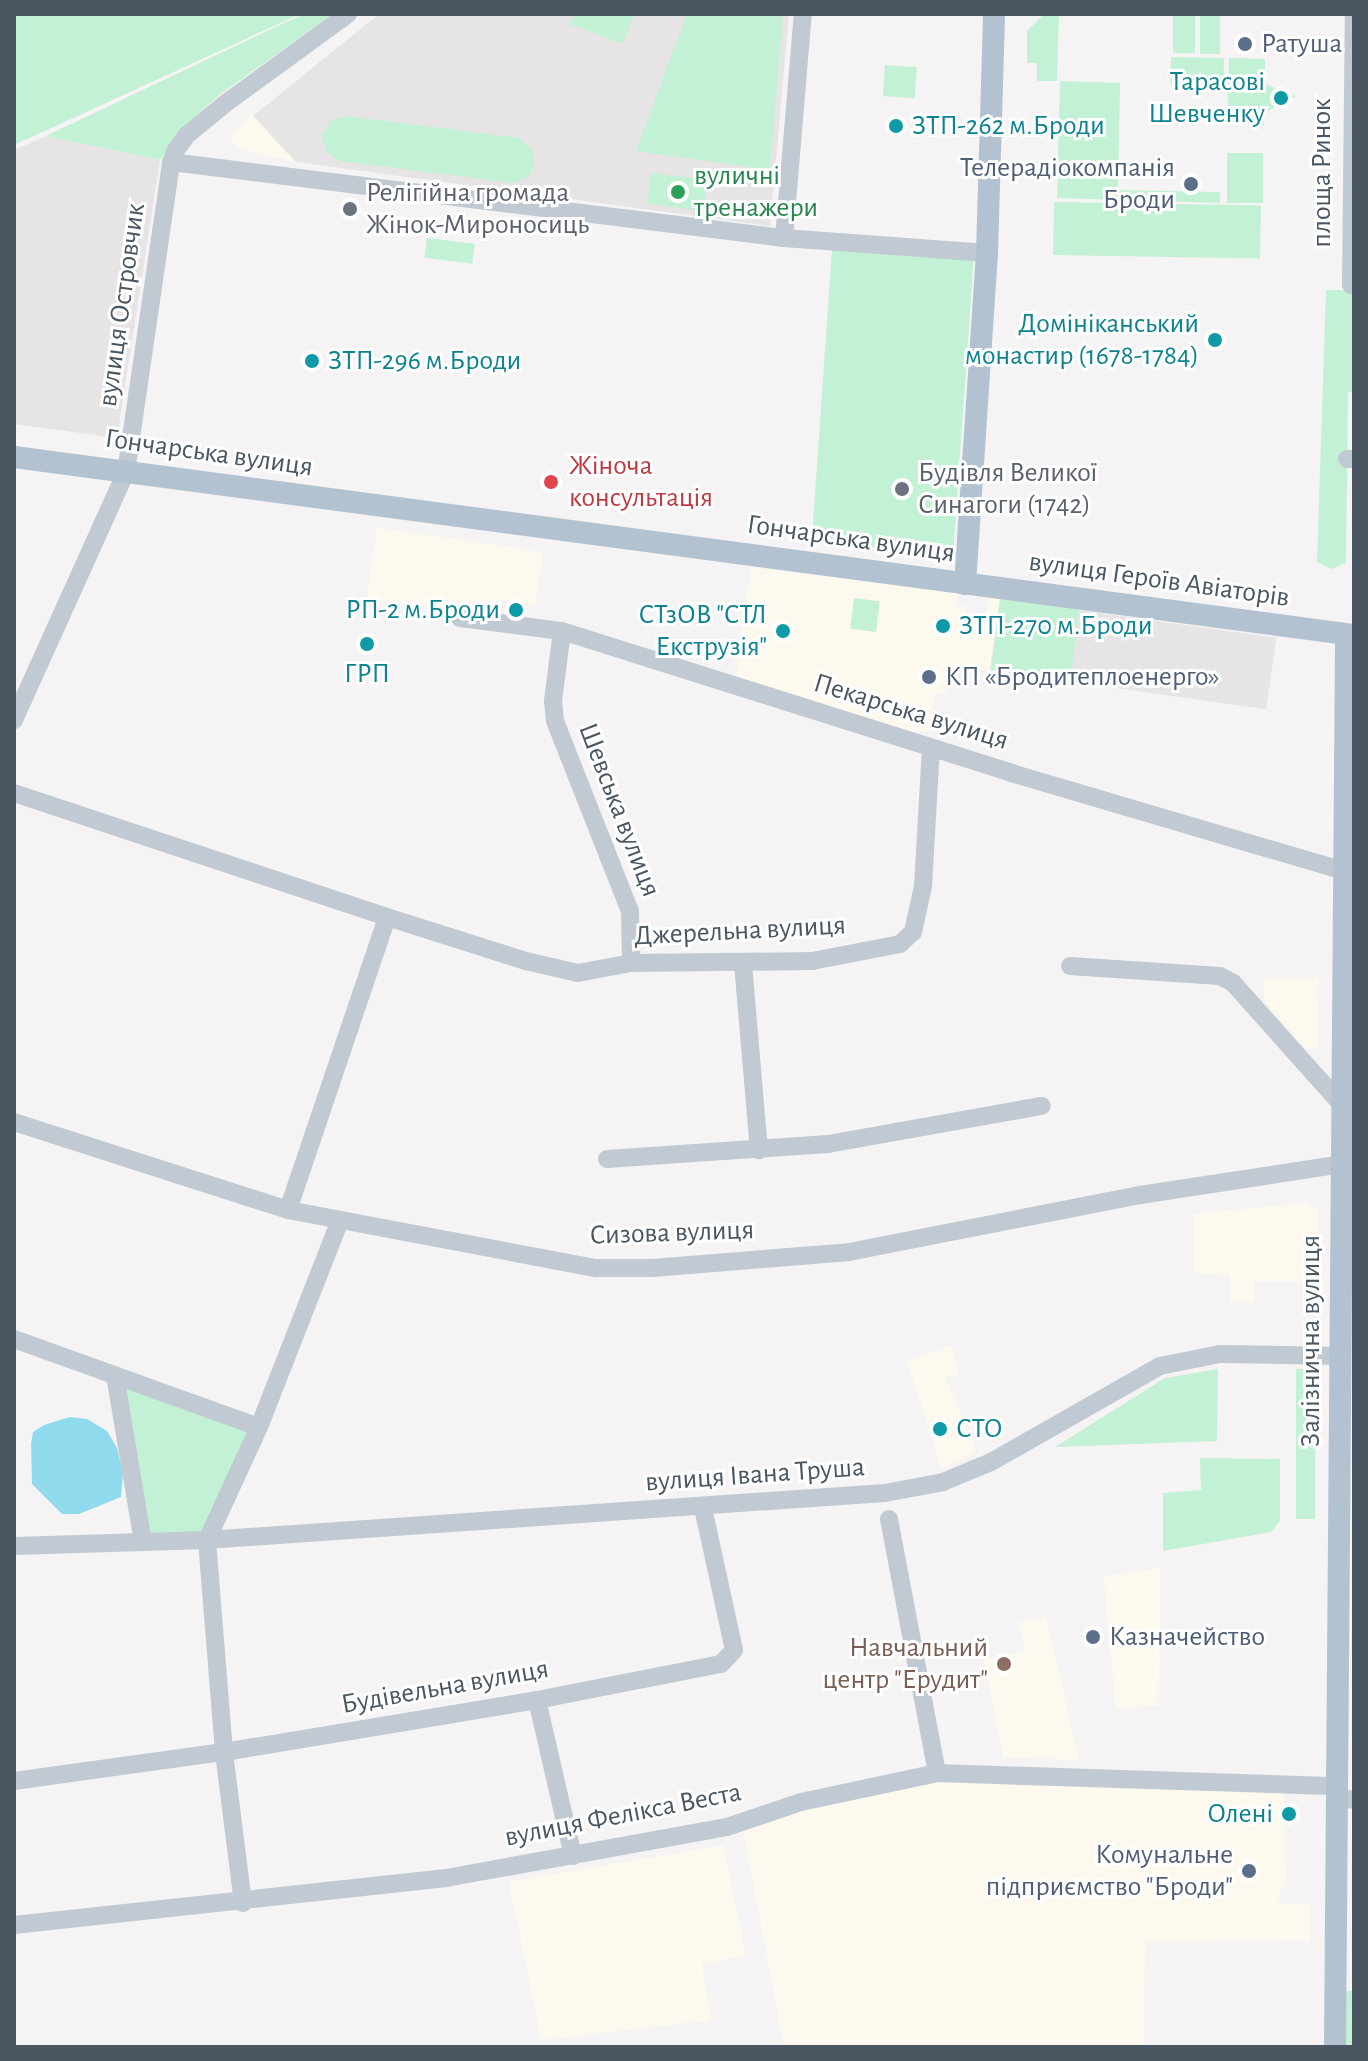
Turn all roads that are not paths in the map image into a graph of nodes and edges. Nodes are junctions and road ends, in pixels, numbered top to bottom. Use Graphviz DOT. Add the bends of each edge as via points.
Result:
graph roads {
  1 [pos="348,14"];
  2 [pos="803,14"];
  3 [pos="994,14"];
  4 [pos="1354,14"];
  5 [pos="1353,150"];
  6 [pos="171,162"];
  7 [pos="784,238"];
  8 [pos="987,253"];
  9 [pos="1352,282"];
  10 [pos="14,457"];
  11 [pos="126,472"];
  12 [pos="965,584"];
  13 [pos="460,618"];
  14 [pos="562,631"];
  15 [pos="1350,635"];
  16 [pos="14,720"];
  17 [pos="931,748"];
  18 [pos="14,793"];
  19 [pos="1344,871"];
  20 [pos="387,917"];
  21 [pos="631,963"];
  22 [pos="743,964"];
  23 [pos="1070,966"];
  24 [pos="1346,1090"];
  25 [pos="1042,1106"];
  26 [pos="14,1122"];
  27 [pos="759,1150"];
  28 [pos="607,1159"];
  29 [pos="1342,1164"];
  30 [pos="288,1210"];
  31 [pos="340,1220"];
  32 [pos="1348,1240"];
  33 [pos="14,1339"];
  34 [pos="1341,1356"];
  35 [pos="115,1375"];
  36 [pos="259,1427"];
  37 [pos="703,1508"];
  38 [pos="889,1519"];
  39 [pos="207,1540"];
  40 [pos="143,1542"];
  41 [pos="14,1546"];
  42 [pos="537,1700"];
  43 [pos="224,1752"];
  44 [pos="937,1773"];
  45 [pos="14,1781"];
  46 [pos="1343,1795"];
  47 [pos="573,1856"];
  48 [pos="243,1903"];
  49 [pos="14,1925"];
  50 [pos="1335,2047"];
  1 -- 6 [label="street" via="202,122 181,142"];
  2 -- 7 [label="street"];
  3 -- 8 [label="main road"];
  4 -- 5 [label="street, площа Ринок"];
  5 -- 9 [label="street, площа Ринок"];
  6 -- 7 [label="street"];
  6 -- 11 [label="street, вулиця Островчик"];
  7 -- 8 [label="street"];
  8 -- 12 [label="main road, Гончарська вулиця"];
  10 -- 11 [label="main road, Гончарська вулиця"];
  11 -- 12 [label="main road, Гончарська вулиця"];
  11 -- 16 [label="street, вулиця Островчик"];
  12 -- 15 [label="main road, вулиця Героїв Авіаторів"];
  13 -- 14 [label="street, Пекарська вулиця"];
  14 -- 17 [label="street, Пекарська вулиця"];
  14 -- 21 [label="street, Шевська вулиця" via="555,721 630,911"];
  15 -- 19 [label="main road, Залізнична вулиця"];
  17 -- 19 [label="street, Пекарська вулиця"];
  17 -- 22 [label="street, Джерельна вулиця" via="923,886 913,932 880,951"];
  18 -- 20 [label="street, Джерельна вулиця"];
  19 -- 24 [label="main road, Залізнична вулиця"];
  20 -- 21 [label="street, Джерельна вулиця" via="561,970 578,973"];
  20 -- 30 [label="street"];
  21 -- 22 [label="street, Джерельна вулиця"];
  22 -- 27 [label="street"];
  23 -- 24 [label="street" via="1220,976"];
  24 -- 29 [label="main road, Залізнична вулиця"];
  25 -- 27 [label="street" via="828,1144"];
  26 -- 30 [label="street, Сизова вулиця"];
  27 -- 28 [label="street"];
  29 -- 31 [label="street, Сизова вулиця" via="1140,1195 849,1252 652,1268 596,1268"];
  29 -- 32 [label="main road, Залізнична вулиця"];
  30 -- 31 [label="street, Сизова вулиця"];
  31 -- 36 [label="street"];
  32 -- 34 [label="main road, Залізнична вулиця"];
  33 -- 35 [label="street"];
  34 -- 37 [label="street, вулиця Івана Труша" via="1220,1354 1160,1366 1058,1427 943,1482 885,1493"];
  34 -- 46 [label="main road, Залізнична вулиця"];
  35 -- 36 [label="street"];
  35 -- 40 [label="street"];
  36 -- 39 [label="street"];
  37 -- 39 [label="street, вулиця Івана Труша"];
  37 -- 42 [label="street, Будівельна вулиця" via="734,1650 721,1664 704,1670"];
  38 -- 44 [label="street"];
  39 -- 40 [label="street, вулиця Івана Труша"];
  39 -- 43 [label="street"];
  40 -- 41 [label="street, вулиця Івана Труша"];
  42 -- 43 [label="street, Будівельна вулиця"];
  42 -- 47 [label="street"];
  43 -- 45 [label="street, Будівельна вулиця"];
  43 -- 48 [label="street"];
  44 -- 46 [label="street, вулиця Фелікса Веста"];
  44 -- 47 [label="street, вулиця Фелікса Веста" via="801,1802 727,1827"];
  46 -- 50 [label="main road, Залізнична вулиця"];
  47 -- 48 [label="street, вулиця Фелікса Веста"];
  48 -- 49 [label="street, вулиця Фелікса Веста"];
}
